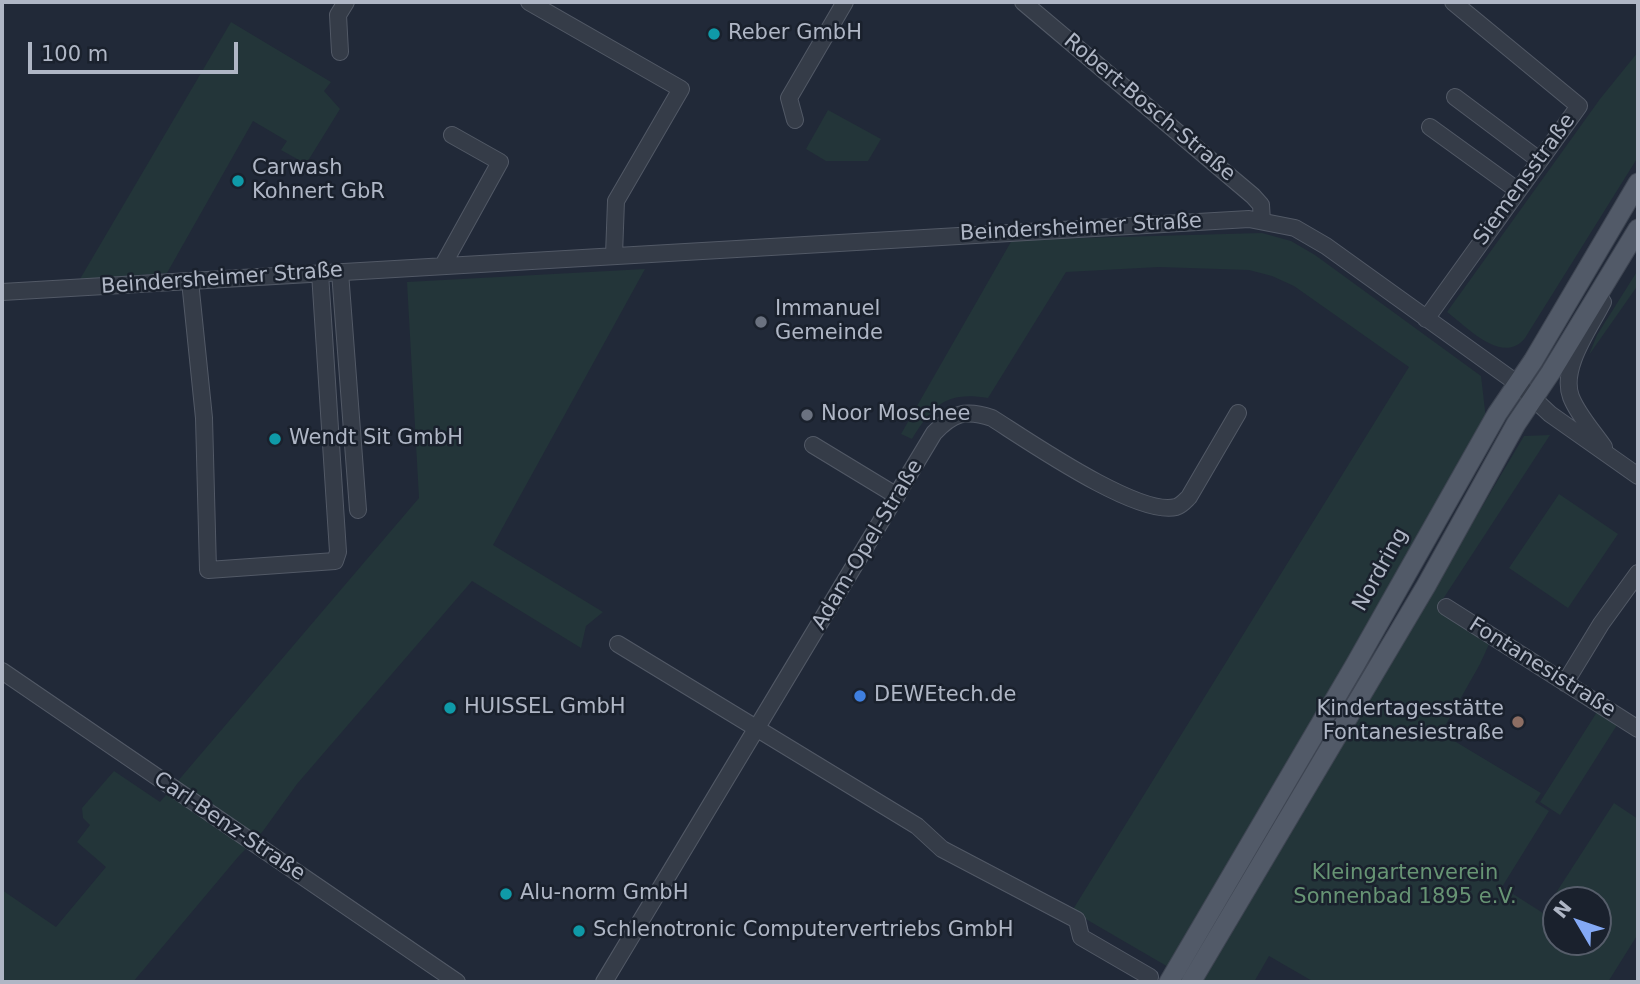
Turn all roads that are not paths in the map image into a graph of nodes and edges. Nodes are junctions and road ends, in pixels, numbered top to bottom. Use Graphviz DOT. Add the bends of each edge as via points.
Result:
graph roads {
  1 [pos="346,2"];
  2 [pos="845,2"];
  3 [pos="1023,2"];
  4 [pos="1453,2"];
  5 [pos="534,3"];
  6 [pos="340,52"];
  7 [pos="1455,97"];
  8 [pos="795,120"];
  9 [pos="1430,127"];
  10 [pos="452,135"];
  11 [pos="1539,160"];
  12 [pos="1638,183"];
  13 [pos="1517,190"];
  14 [pos="1262,221"];
  15 [pos="1638,230"];
  16 [pos="614,255"];
  17 [pos="443,265"];
  18 [pos="340,272"];
  19 [pos="320,273"];
  20 [pos="190,281"];
  21 [pos="2,292"];
  22 [pos="1426,319"];
  23 [pos="1518,384"];
  24 [pos="1533,398"];
  25 [pos="1238,413"];
  26 [pos="813,445"];
  27 [pos="1611,458"];
  28 [pos="1638,476"];
  29 [pos="897,496"];
  30 [pos="358,510"];
  31 [pos="1638,573"];
  32 [pos="1446,607"];
  33 [pos="618,644"];
  34 [pos="2,671"];
  35 [pos="1565,682"];
  36 [pos="757,729"];
  37 [pos="1638,729"];
  38 [pos="1150,977"];
  39 [pos="457,982"];
  40 [pos="604,982"];
  41 [pos="1169,982"];
  42 [pos="1191,982"];
  1 -- 6 [label="street" via="338,15"];
  2 -- 8 [label="street" via="789,98"];
  3 -- 14 [label="street, Robert-Bosch-Straße" via="1253,196 1261,205"];
  4 -- 11 [label="street, Siemensstraße" via="1579,106"];
  5 -- 16 [label="street" via="681,89 616,201"];
  7 -- 11 [label="street"];
  9 -- 13 [label="street"];
  10 -- 17 [label="street" via="500,162"];
  11 -- 13 [label="street, Siemensstraße"];
  12 -- 23 [label="main road, Nordring"];
  13 -- 22 [label="street, Siemensstraße"];
  14 -- 16 [label="street, Beindersheimer Straße"];
  14 -- 22 [label="street, Beindersheimer Straße" via="1311,236"];
  15 -- 24 [label="main road"];
  15 -- 27 [label="street" via="1571,365 1568,381 1576,408"];
  16 -- 17 [label="street, Beindersheimer Straße"];
  17 -- 18 [label="street, Beindersheimer Straße"];
  18 -- 19 [label="street, Beindersheimer Straße"];
  18 -- 30 [label="street"];
  19 -- 20 [label="street, Beindersheimer Straße"];
  19 -- 20 [label="street" via="335,561 208,570 204,418"];
  20 -- 21 [label="street, Beindersheimer Straße"];
  22 -- 23 [label="street, Beindersheimer Straße"];
  23 -- 24 [label="street, Beindersheimer Straße"];
  23 -- 41 [label="main road, Nordring"];
  24 -- 27 [label="street, Beindersheimer Straße"];
  24 -- 42 [label="main road"];
  25 -- 29 [label="street, Adam-Opel-Straße" via="1189,497 1166,508 1117,493 992,418 976,413 945,421"];
  26 -- 29 [label="street"];
  27 -- 28 [label="street, Beindersheimer Straße"];
  29 -- 36 [label="street, Adam-Opel-Straße"];
  31 -- 35 [label="street"];
  32 -- 35 [label="street, Fontanesistraße"];
  33 -- 36 [label="street"];
  34 -- 39 [label="street, Carl-Benz-Straße"];
  35 -- 37 [label="street, Fontanesistraße"];
  36 -- 38 [label="street" via="917,826 942,849 1077,920 1081,937"];
  36 -- 40 [label="street, Adam-Opel-Straße"];
}
